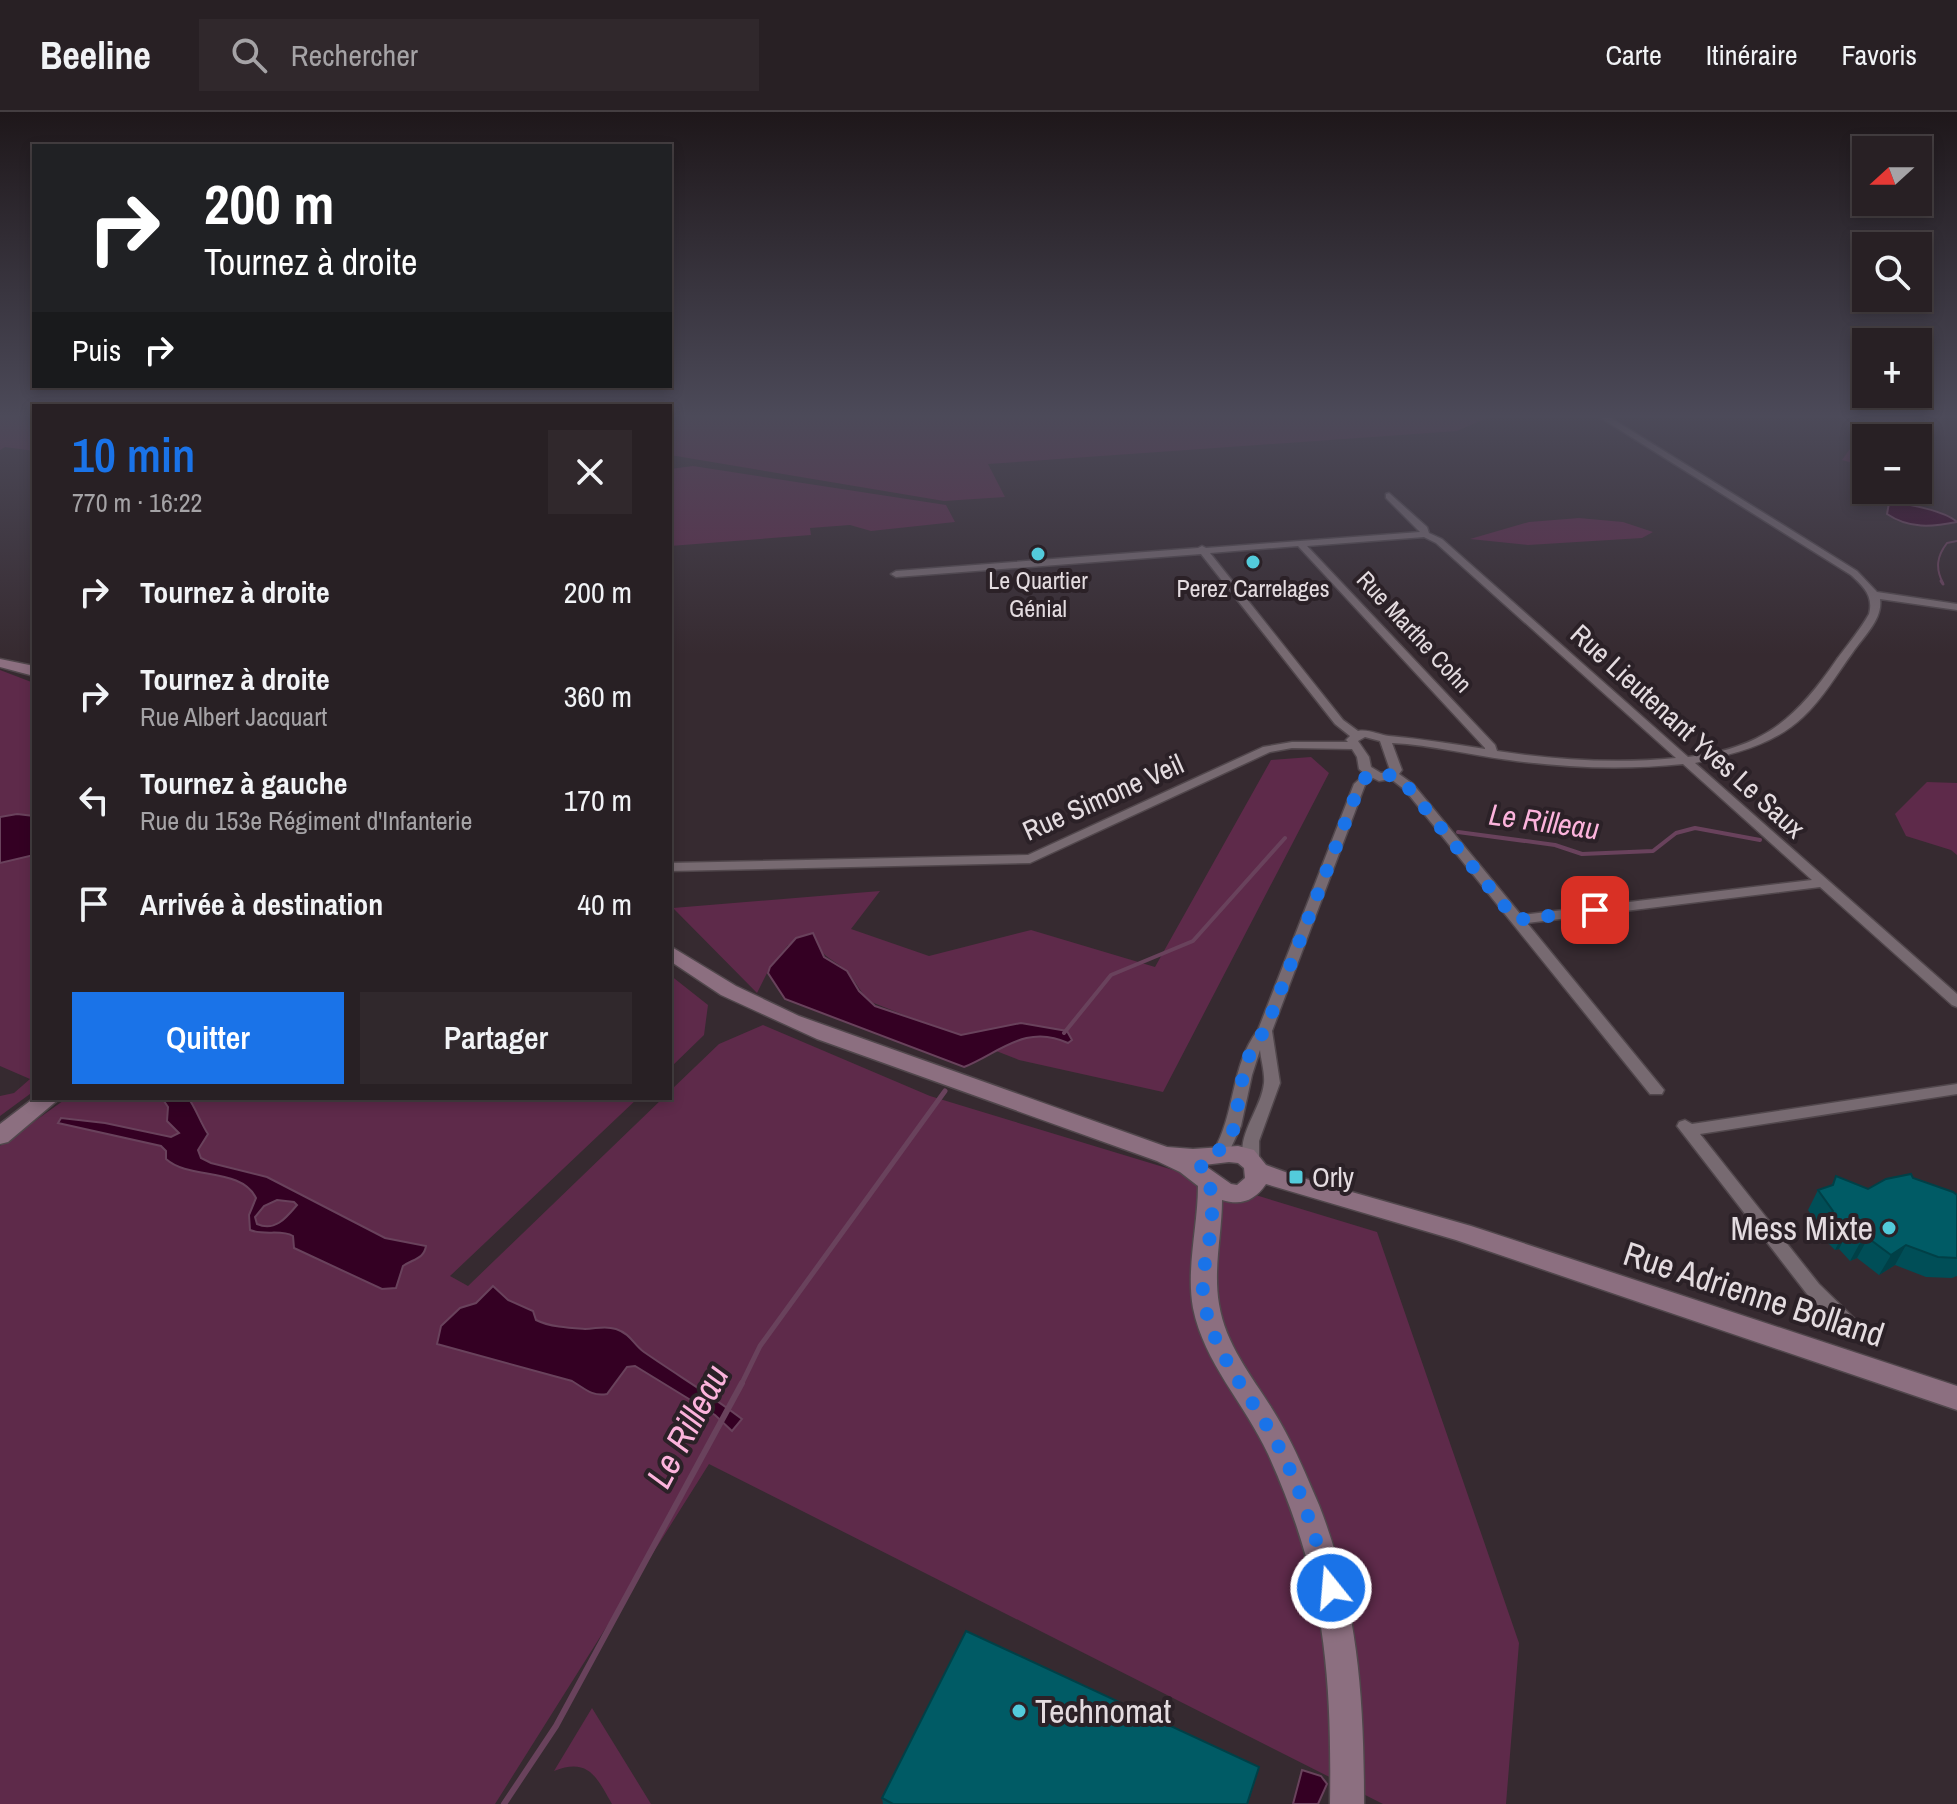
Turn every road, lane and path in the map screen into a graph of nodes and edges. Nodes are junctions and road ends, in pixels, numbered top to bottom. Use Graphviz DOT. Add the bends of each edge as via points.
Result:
graph roads {
  1 [pos="1390,497"];
  2 [pos="1732,497"];
  3 [pos="1425,534"];
  4 [pos="1300,543"];
  5 [pos="1202,549"];
  6 [pos="896,574"];
  7 [pos="1876,595"];
  8 [pos="1957,607"];
  9 [pos="0,663"];
  10 [pos="32,671"];
  11 [pos="1385,739"];
  12 [pos="1356,741"];
  13 [pos="1491,754"];
  14 [pos="1685,761"];
  15 [pos="1371,774"];
  16 [pos="1393,775"];
  17 [pos="672,867"];
  18 [pos="1822,883"];
  19 [pos="1516,920"];
  20 [pos="672,953"];
  21 [pos="1957,1002"];
  22 [pos="1265,1031"];
  23 [pos="1245,1076"];
  24 [pos="1272,1083"];
  25 [pos="1957,1089"];
  26 [pos="1656,1090"];
  27 [pos="46,1100"];
  28 [pos="0,1136"];
  29 [pos="1210,1168"];
  30 [pos="1249,1178"];
  31 [pos="1212,1218"];
  32 [pos="1855,1331"];
  33 [pos="1957,1398"];
  34 [pos="1347,1804"];
  1 -- 3 [label="street, Rue Lieutenant Yves Le Saux"];
  2 -- 7 [label="street" via="1854,573"];
  3 -- 4 [label="street"];
  3 -- 14 [label="street, Rue Lieutenant Yves Le Saux"];
  4 -- 5 [label="street"];
  4 -- 13 [label="street, Rue Marthe Cohn" via="1491,747"];
  5 -- 6 [label="street"];
  5 -- 12 [label="street"];
  7 -- 8 [label="street"];
  7 -- 14 [label="street, Rue Simone Veil" via="1871,621 1789,724 1745,745"];
  9 -- 10 [label="main road"];
  11 -- 12 [label="street, Rue Simone Veil" via="1371,733"];
  11 -- 13 [label="street, Rue Simone Veil"];
  11 -- 16 [label="street" via="1396,770"];
  12 -- 15 [label="street"];
  12 -- 17 [label="street, Rue Simone Veil" via="1267,749 1030,859"];
  13 -- 14 [label="street, Rue Simone Veil" via="1574,764"];
  14 -- 18 [label="street, Rue Lieutenant Yves Le Saux"];
  15 -- 16 [label="street"];
  15 -- 22 [label="street" via="1360,784"];
  16 -- 19 [label="street" via="1409,787"];
  18 -- 19 [label="street"];
  18 -- 21 [label="street, Rue Lieutenant Yves Le Saux"];
  19 -- 26 [label="street"];
  20 -- 29 [label="main road" via="741,997 852,1044"];
  22 -- 23 [label="street"];
  22 -- 24 [label="street"];
  23 -- 24 [label="street"];
  23 -- 29 [label="street" via="1232,1136"];
  24 -- 30 [label="street" via="1251,1141"];
  25 -- 32 [label="street" via="1687,1128 1813,1289"];
  27 -- 28 [label="main road"];
  29 -- 30 [label="main road" via="1223,1192"];
  29 -- 30 [label="main road" via="1237,1154"];
  29 -- 31 [label="main road"];
  30 -- 31 [label="main road"];
  30 -- 33 [label="main road, Rue Adrienne Bolland" via="1275,1191 1529,1257"];
  31 -- 34 [label="main road" via="1203,1261 1210,1323 1304,1500 1331,1588 1347,1700"];
}
